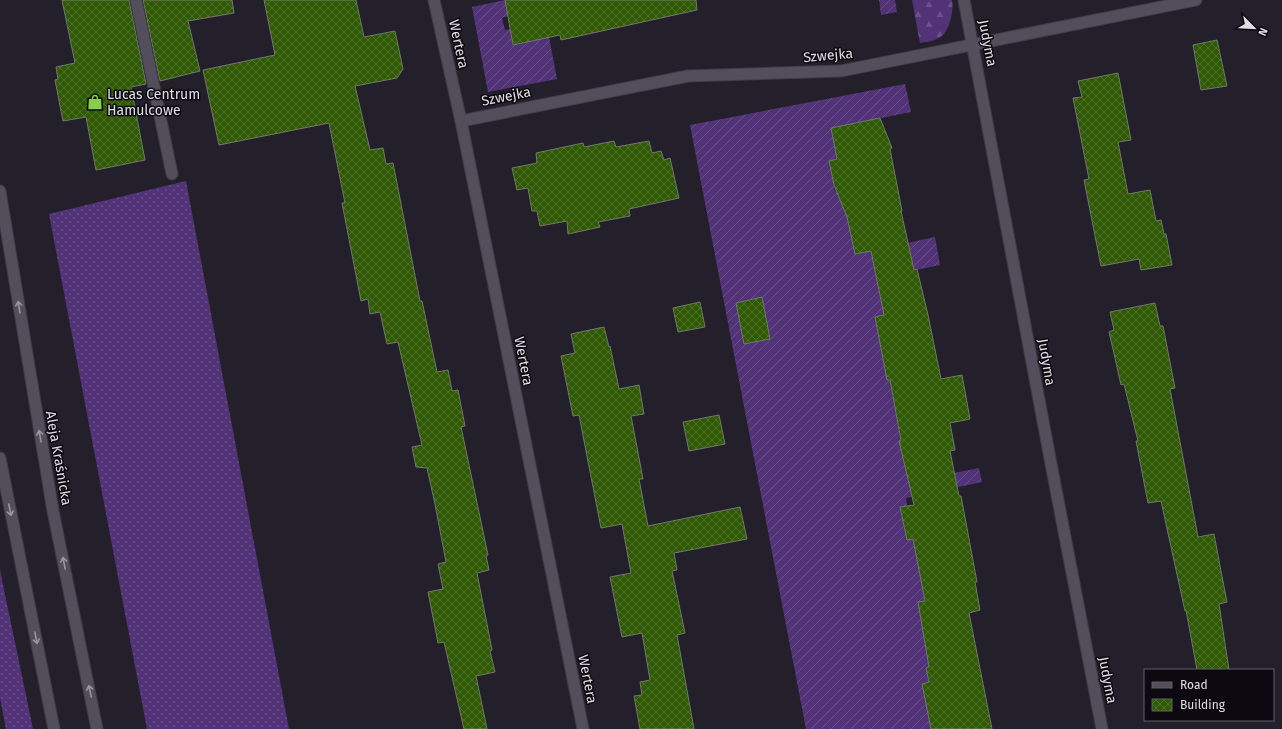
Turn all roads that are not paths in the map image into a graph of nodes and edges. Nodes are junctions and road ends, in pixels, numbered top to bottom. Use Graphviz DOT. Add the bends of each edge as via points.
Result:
graph roads {
  1 [pos="136,0"];
  2 [pos="434,0"];
  3 [pos="964,0"];
  4 [pos="1196,0"];
  5 [pos="973,45"];
  6 [pos="461,120"];
  7 [pos="172,174"];
  8 [pos="0,191"];
  9 [pos="0,458"];
  10 [pos="54,729"];
  11 [pos="98,729"];
  12 [pos="583,729"];
  13 [pos="1102,729"];
  1 -- 7 [label="street"];
  2 -- 6 [label="street, Wertera"];
  3 -- 5 [label="street, Judyma"];
  4 -- 5 [label="street, Szwejka"];
  5 -- 6 [label="street, Szwejka" via="841,71 688,76"];
  5 -- 13 [label="street, Judyma"];
  6 -- 12 [label="street, Wertera"];
  11 -- 8 [label="street, Aleja Kraśnicka, one-way" via="53,511"];
  9 -- 10 [label="street, one-way"];
}
